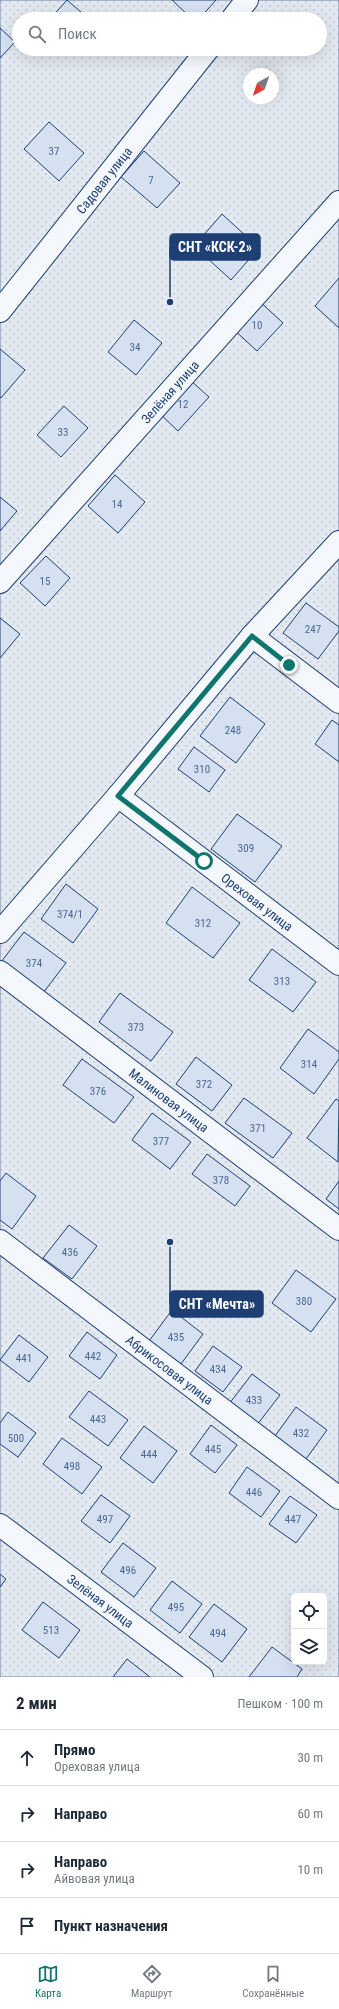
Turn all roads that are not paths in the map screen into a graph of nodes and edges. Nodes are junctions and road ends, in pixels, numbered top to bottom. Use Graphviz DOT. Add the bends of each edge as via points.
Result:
graph roads {
  1 [pos="247,0"];
  2 [pos="238,12"];
  3 [pos="202,56"];
  4 [pos="339,202"];
  5 [pos="0,311"];
  6 [pos="339,542"];
  7 [pos="0,582"];
  8 [pos="252,636"];
  9 [pos="339,702"];
  10 [pos="118,796"];
  11 [pos="0,932"];
  12 [pos="339,964"];
  13 [pos="0,972"];
  14 [pos="339,1228"];
  15 [pos="0,1241"];
  16 [pos="339,1498"];
  17 [pos="0,1525"];
  18 [pos="202,1677"];
  1 -- 2 [label="street"];
  3 -- 5 [label="street, Садовая улица"];
  4 -- 7 [label="street, Зелёная улица"];
  6 -- 8 [label="street"];
  8 -- 9 [label="street"];
  8 -- 10 [label="street"];
  10 -- 11 [label="street"];
  10 -- 12 [label="street, Ореховая улица"];
  13 -- 14 [label="street, Малиновая улица"];
  15 -- 16 [label="street, Абрикосовая улица"];
  17 -- 18 [label="street, Зелёная улица"];
}
